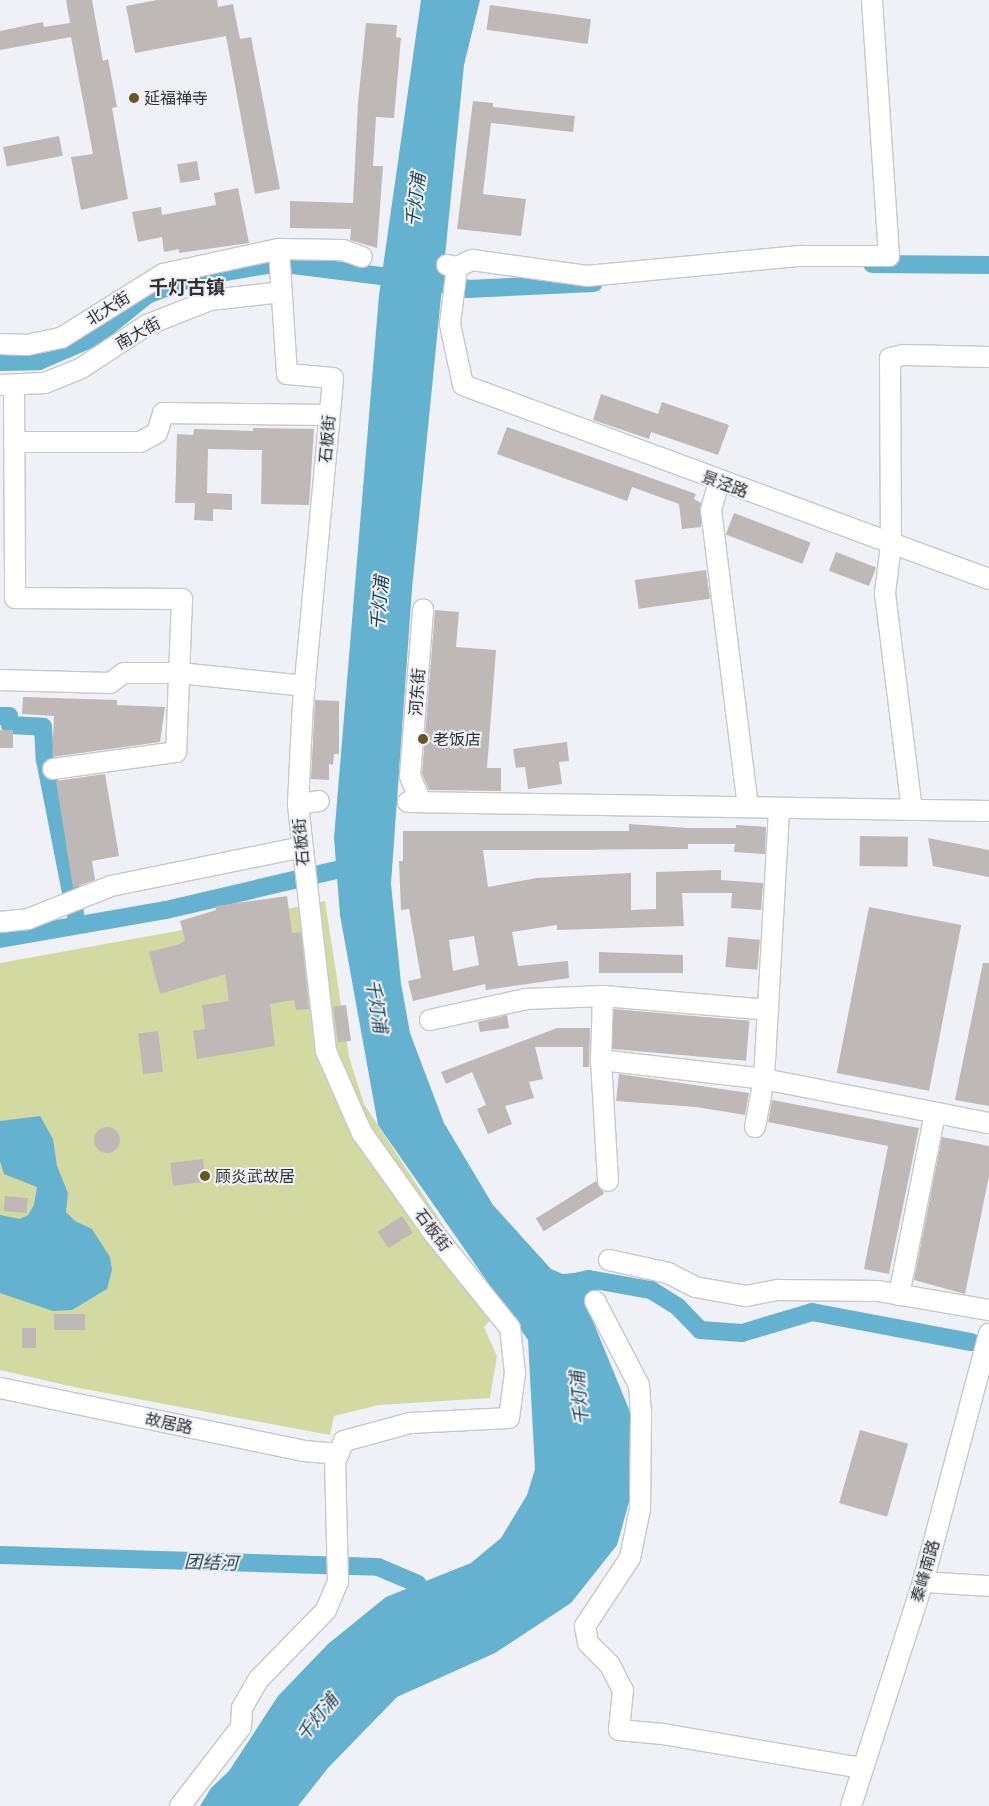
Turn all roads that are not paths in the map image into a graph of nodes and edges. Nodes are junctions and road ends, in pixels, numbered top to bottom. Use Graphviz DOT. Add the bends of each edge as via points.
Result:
graph roads {
  1 [pos="872,0"];
  2 [pos="279,249"];
  3 [pos="362,257"];
  4 [pos="282,292"];
  5 [pos="0,344"];
  6 [pos="989,357"];
  7 [pos="5,385"];
  8 [pos="329,415"];
  9 [pos="14,442"];
  10 [pos="719,482"];
  11 [pos="891,545"];
  12 [pos="989,579"];
  13 [pos="423,610"];
  14 [pos="179,673"];
  15 [pos="0,680"];
  16 [pos="305,686"];
  17 [pos="52,769"];
  18 [pos="319,801"];
  19 [pos="298,804"];
  20 [pos="748,807"];
  21 [pos="779,808"];
  22 [pos="912,810"];
  23 [pos="989,811"];
  24 [pos="302,854"];
  25 [pos="0,922"];
  26 [pos="603,996"];
  27 [pos="768,1010"];
  28 [pos="430,1020"];
  29 [pos="601,1060"];
  30 [pos="764,1079"];
  31 [pos="935,1113"];
  32 [pos="989,1123"];
  33 [pos="756,1127"];
  34 [pos="608,1181"];
  35 [pos="609,1260"];
  36 [pos="900,1294"];
  37 [pos="595,1301"];
  38 [pos="989,1310"];
  39 [pos="989,1334"];
  40 [pos="0,1388"];
  41 [pos="338,1454"];
  42 [pos="923,1582"];
  43 [pos="989,1586"];
  44 [pos="861,1768"];
  45 [pos="180,1806"];
  46 [pos="851,1806"];
  1 -- 10 [label="street, 景泾路" via="889,256 790,257 587,276 472,260 453,270 450,324 463,384"];
  2 -- 3 [label="street, 北大街" via="343,250"];
  2 -- 4 [label="street, 石板街"];
  2 -- 5 [label="street, 北大街" via="163,274 61,338 27,345"];
  4 -- 7 [label="street, 南大街" via="210,300 147,325 80,368 45,383"];
  4 -- 8 [label="street, 石板街" via="288,374 333,378"];
  6 -- 11 [label="street" via="904,355 890,358"];
  7 -- 9 [label="street"];
  8 -- 9 [label="street" via="164,413 157,432 140,442"];
  8 -- 16 [label="street, 石板街"];
  9 -- 14 [label="street" via="15,598 182,599"];
  10 -- 11 [label="street, 景泾路"];
  10 -- 20 [label="street" via="711,510"];
  11 -- 12 [label="street, 景泾路"];
  11 -- 22 [label="street" via="885,593"];
  13 -- 20 [label="street, 河东街" via="410,776 415,802"];
  14 -- 15 [label="street" via="124,674 110,683"];
  14 -- 16 [label="street"];
  14 -- 17 [label="street" via="176,752"];
  16 -- 19 [label="street, 石板街"];
  18 -- 19 [label="street"];
  19 -- 24 [label="street, 石板街"];
  20 -- 21 [label="street"];
  21 -- 22 [label="street"];
  21 -- 27 [label="street"];
  22 -- 23 [label="street"];
  24 -- 25 [label="street" via="111,886 28,919"];
  24 -- 41 [label="street, 石板街" via="326,1051 362,1133 432,1231 512,1327 515,1374 509,1418 410,1423 344,1441"];
  26 -- 27 [label="street"];
  26 -- 28 [label="street" via="526,998"];
  26 -- 29 [label="street"];
  27 -- 30 [label="street"];
  29 -- 30 [label="street"];
  29 -- 34 [label="street"];
  30 -- 31 [label="street"];
  30 -- 33 [label="street"];
  31 -- 32 [label="street"];
  31 -- 36 [label="street"];
  35 -- 36 [label="street" via="668,1273 695,1287 746,1296 778,1290"];
  36 -- 38 [label="street"];
  37 -- 44 [label="street" via="639,1385 642,1415 640,1509 630,1558 585,1626 588,1644 610,1665 623,1690 619,1730 663,1734"];
  39 -- 42 [label="street, 秦峰南路"];
  40 -- 41 [label="street, 故居路" via="304,1451"];
  41 -- 45 [label="street" via="335,1461 338,1582 326,1610 259,1679 242,1708 241,1727"];
  42 -- 43 [label="street"];
  42 -- 44 [label="street, 秦峰南路"];
  44 -- 46 [label="street, 秦峰南路"];
}
